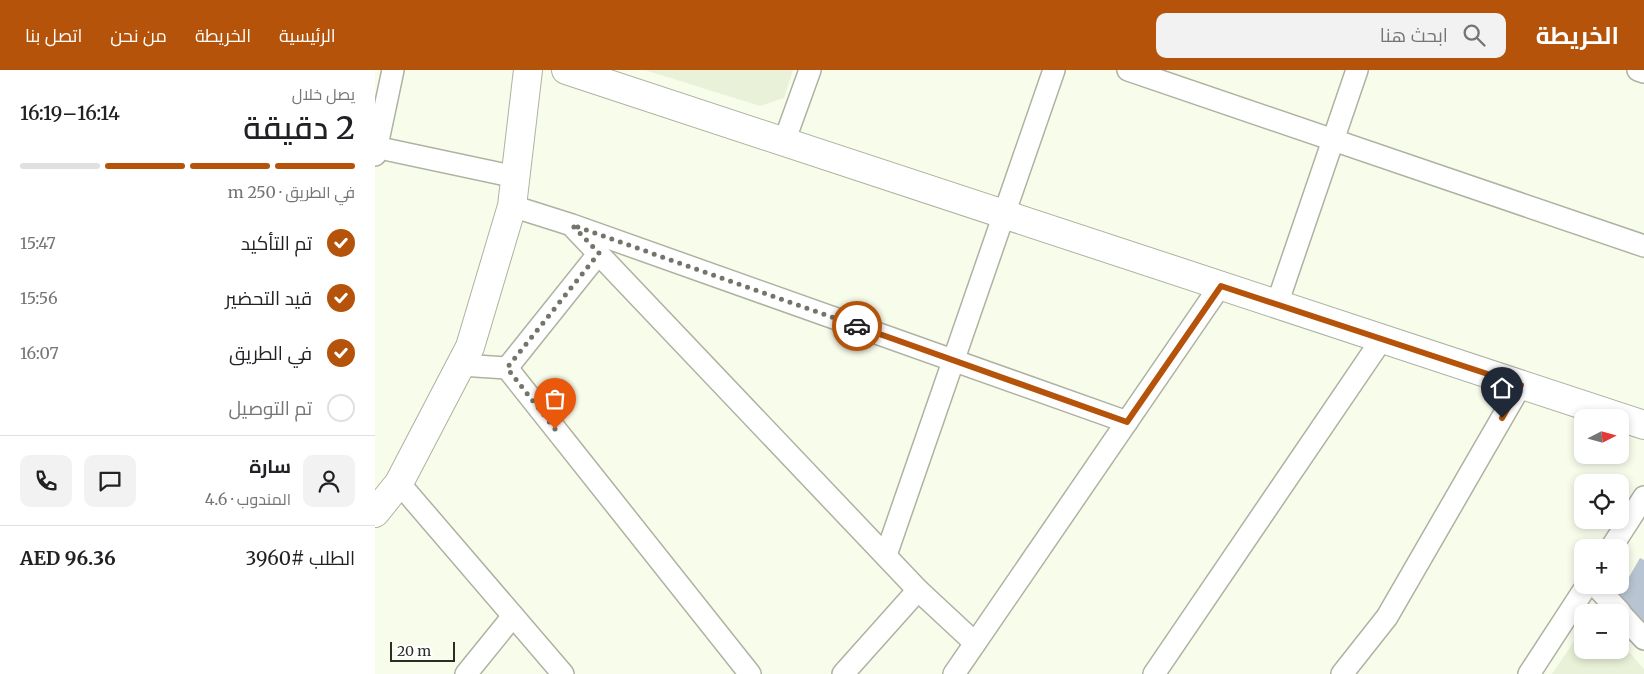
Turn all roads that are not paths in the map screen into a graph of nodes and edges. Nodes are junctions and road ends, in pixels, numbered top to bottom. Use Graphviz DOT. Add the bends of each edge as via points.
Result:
graph roads {
  1 [pos="393,70"];
  2 [pos="527,70"];
  3 [pos="566,70"];
  4 [pos="810,70"];
  5 [pos="1054,70"];
  6 [pos="1128,70"];
  7 [pos="1357,70"];
  8 [pos="1638,70"];
  9 [pos="1644,72"];
  10 [pos="1333,140"];
  11 [pos="784,142"];
  12 [pos="375,150"];
  13 [pos="515,177"];
  14 [pos="512,206"];
  15 [pos="1004,214"];
  16 [pos="572,225"];
  17 [pos="1644,246"];
  18 [pos="599,253"];
  19 [pos="1221,286"];
  20 [pos="1277,304"];
  21 [pos="1382,339"];
  22 [pos="953,360"];
  23 [pos="460,365"];
  24 [pos="507,368"];
  25 [pos="1521,385"];
  26 [pos="1127,422"];
  27 [pos="1644,425"];
  28 [pos="399,483"];
  29 [pos="1644,497"];
  30 [pos="375,513"];
  31 [pos="1617,539"];
  32 [pos="886,555"];
  33 [pos="918,590"];
  34 [pos="1581,594"];
  35 [pos="1603,594"];
  36 [pos="1612,604"];
  37 [pos="513,616"];
  38 [pos="1629,623"];
  39 [pos="1644,639"];
  40 [pos="975,643"];
  41 [pos="466,674"];
  42 [pos="563,674"];
  43 [pos="750,674"];
  44 [pos="843,674"];
  45 [pos="954,674"];
  46 [pos="1154,674"];
  47 [pos="1342,674"];
  48 [pos="1529,674"];
  1 -- 12 [label="street"];
  2 -- 13 [label="street"];
  3 -- 11 [label="street"];
  4 -- 11 [label="street"];
  5 -- 15 [label="street"];
  6 -- 10 [label="street"];
  7 -- 10 [label="street"];
  8 -- 9 [label="street"];
  10 -- 17 [label="street"];
  10 -- 20 [label="street"];
  11 -- 15 [label="street"];
  12 -- 13 [label="street"];
  13 -- 14 [label="street"];
  14 -- 16 [label="street"];
  14 -- 23 [label="street" via="470,348"];
  15 -- 19 [label="street"];
  15 -- 22 [label="street"];
  16 -- 18 [label="street"];
  16 -- 22 [label="street"];
  18 -- 24 [label="street"];
  18 -- 32 [label="street"];
  19 -- 20 [label="street"];
  19 -- 26 [label="street"];
  20 -- 21 [label="street"];
  21 -- 25 [label="street"];
  21 -- 46 [label="street"];
  22 -- 26 [label="street"];
  22 -- 32 [label="street"];
  23 -- 24 [label="street"];
  23 -- 28 [label="street"];
  24 -- 43 [label="street"];
  25 -- 27 [label="street"];
  25 -- 47 [label="street" via="1387,617"];
  26 -- 40 [label="street"];
  28 -- 30 [label="street"];
  28 -- 37 [label="street"];
  29 -- 31 [label="street"];
  32 -- 33 [label="street"];
  33 -- 40 [label="street"];
  33 -- 44 [label="street"];
  34 -- 48 [label="street"];
  35 -- 36 [label="street"];
  37 -- 41 [label="street"];
  37 -- 42 [label="street"];
  38 -- 39 [label="street"];
  40 -- 45 [label="street"];
}
